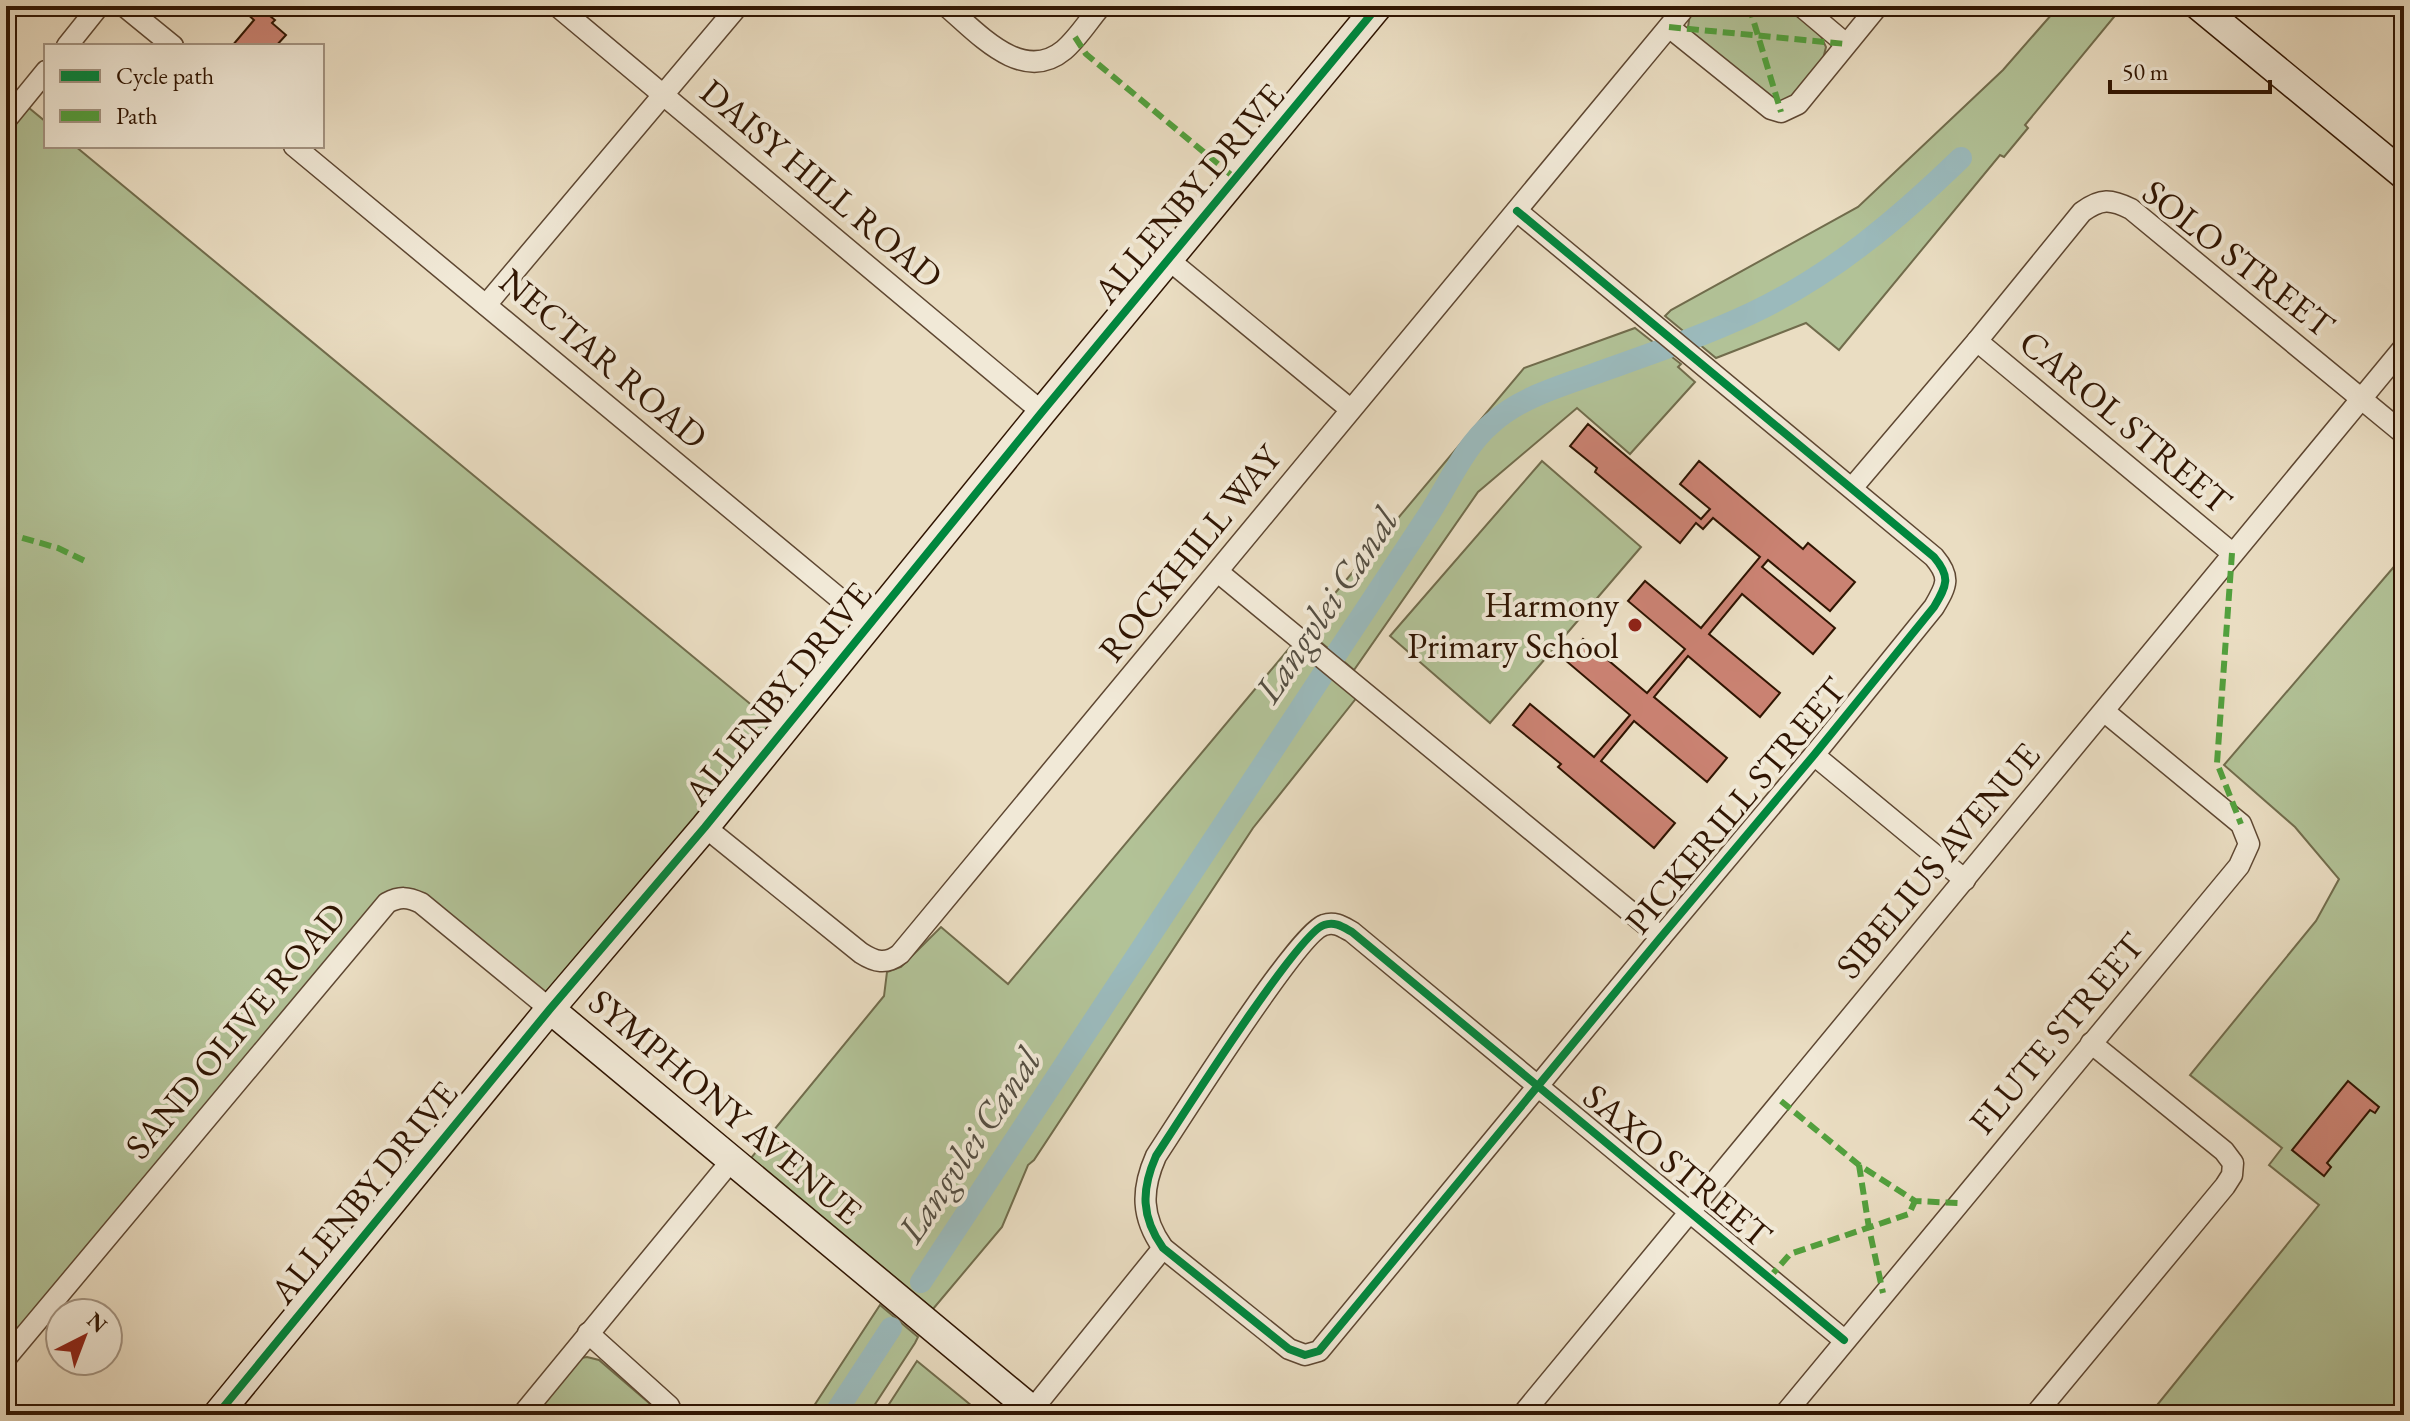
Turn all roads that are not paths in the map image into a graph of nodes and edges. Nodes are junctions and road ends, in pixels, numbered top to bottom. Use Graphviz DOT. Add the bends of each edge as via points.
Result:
graph roads {
  1 [pos="99,6"];
  2 [pos="124,6"];
  3 [pos="557,6"];
  4 [pos="738,6"];
  5 [pos="946,6"];
  6 [pos="1101,6"];
  7 [pos="1378,6"];
  8 [pos="1686,6"];
  9 [pos="1801,6"];
  10 [pos="1878,6"];
  11 [pos="2199,6"];
  12 [pos="1669,27"];
  13 [pos="69,44"];
  14 [pos="171,44"];
  15 [pos="1846,44"];
  16 [pos="44,73"];
  17 [pos="665,95"];
  18 [pos="6,120"];
  19 [pos="296,148"];
  20 [pos="2404,175"];
  21 [pos="1517,211"];
  22 [pos="1169,260"];
  23 [pos="486,305"];
  24 [pos="1977,341"];
  25 [pos="2404,347"];
  26 [pos="2361,399"];
  27 [pos="1350,409"];
  28 [pos="1042,412"];
  29 [pos="2404,434"];
  30 [pos="1852,488"];
  31 [pos="2232,553"];
  32 [pos="1218,572"];
  33 [pos="869,623"];
  34 [pos="2105,712"];
  35 [pos="1814,755"];
  36 [pos="705,827"];
  37 [pos="1965,880"];
  38 [pos="1661,937"];
  39 [pos="550,1009"];
  40 [pos="2091,1043"];
  41 [pos="1539,1087"];
  42 [pos="731,1161"];
  43 [pos="1689,1212"];
  44 [pos="1163,1248"];
  45 [pos="588,1333"];
  46 [pos="1844,1340"];
  47 [pos="6,1358"];
  48 [pos="1035,1413"];
  49 [pos="217,1415"];
  50 [pos="522,1415"];
  51 [pos="673,1415"];
  52 [pos="1522,1415"];
  53 [pos="1784,1415"];
  54 [pos="2035,1415"];
  1 -- 13 [label="street"];
  2 -- 14 [label="street"];
  3 -- 17 [label="street, DAISY HILL ROAD"];
  4 -- 17 [label="street"];
  5 -- 6 [label="street" via="996,48 1027,62 1054,57 1066,48"];
  7 -- 22 [label="street, ALLENBY DRIVE"];
  8 -- 12 [label="street, ROCKHILL WAY"];
  9 -- 15 [label="street"];
  10 -- 15 [label="street"];
  11 -- 20 [label="street"];
  12 -- 15 [label="street" via="1781,112 1798,104"];
  12 -- 21 [label="street, ROCKHILL WAY"];
  16 -- 18 [label="street"];
  17 -- 23 [label="street"];
  17 -- 28 [label="street, DAISY HILL ROAD"];
  19 -- 23 [label="street, NECTAR ROAD"];
  21 -- 27 [label="street, ROCKHILL WAY"];
  21 -- 30 [label="street, PICKERILL STREET"];
  22 -- 27 [label="street"];
  22 -- 28 [label="street, ALLENBY DRIVE"];
  23 -- 33 [label="street, NECTAR ROAD"];
  24 -- 26 [label="street, SOLO STREET" via="2082,212 2107,201 2131,209"];
  24 -- 30 [label="street, SOLO STREET"];
  24 -- 31 [label="street, CAROL STREET"];
  25 -- 26 [label="street, SIBELIUS AVENUE"];
  26 -- 29 [label="street, SOLO STREET"];
  26 -- 31 [label="street, SIBELIUS AVENUE"];
  27 -- 32 [label="street, ROCKHILL WAY"];
  28 -- 33 [label="street, ALLENBY DRIVE"];
  30 -- 35 [label="street, PICKERILL STREET" via="1934,557 1946,580 1934,607"];
  31 -- 34 [label="street, SIBELIUS AVENUE"];
  32 -- 36 [label="street, ROCKHILL WAY" via="894,959 876,961 861,953"];
  32 -- 38 [label="street"];
  33 -- 36 [label="street, ALLENBY DRIVE"];
  34 -- 37 [label="street, SIBELIUS AVENUE"];
  34 -- 40 [label="street, FLUTE STREET" via="2241,824 2249,844 2239,866"];
  35 -- 37 [label="street"];
  35 -- 38 [label="street, PICKERILL STREET"];
  36 -- 39 [label="street, ALLENBY DRIVE"];
  37 -- 43 [label="street, SIBELIUS AVENUE"];
  38 -- 41 [label="street, PICKERILL STREET"];
  39 -- 42 [label="street, SYMPHONY AVENUE"];
  39 -- 47 [label="street, SAND OLIVE ROAD" via="421,903 397,897 387,903"];
  39 -- 49 [label="street, ALLENBY DRIVE"];
  40 -- 46 [label="street, FLUTE STREET"];
  40 -- 54 [label="street" via="2224,1151 2233,1163 2232,1175"];
  41 -- 43 [label="street, SAXO STREET"];
  41 -- 44 [label="street, PICKERILL STREET" via="1319,1351 1305,1355 1289,1349"];
  41 -- 44 [label="street, SAXO STREET" via="1352,932 1337,923 1322,925 1257,1006 1156,1156 1145,1192 1147,1215"];
  42 -- 45 [label="street"];
  42 -- 48 [label="street, SYMPHONY AVENUE"];
  43 -- 46 [label="street, SAXO STREET"];
  43 -- 52 [label="street, SIBELIUS AVENUE"];
  44 -- 48 [label="street"];
  45 -- 50 [label="street"];
  45 -- 51 [label="street"];
  46 -- 53 [label="street, FLUTE STREET"];
}
